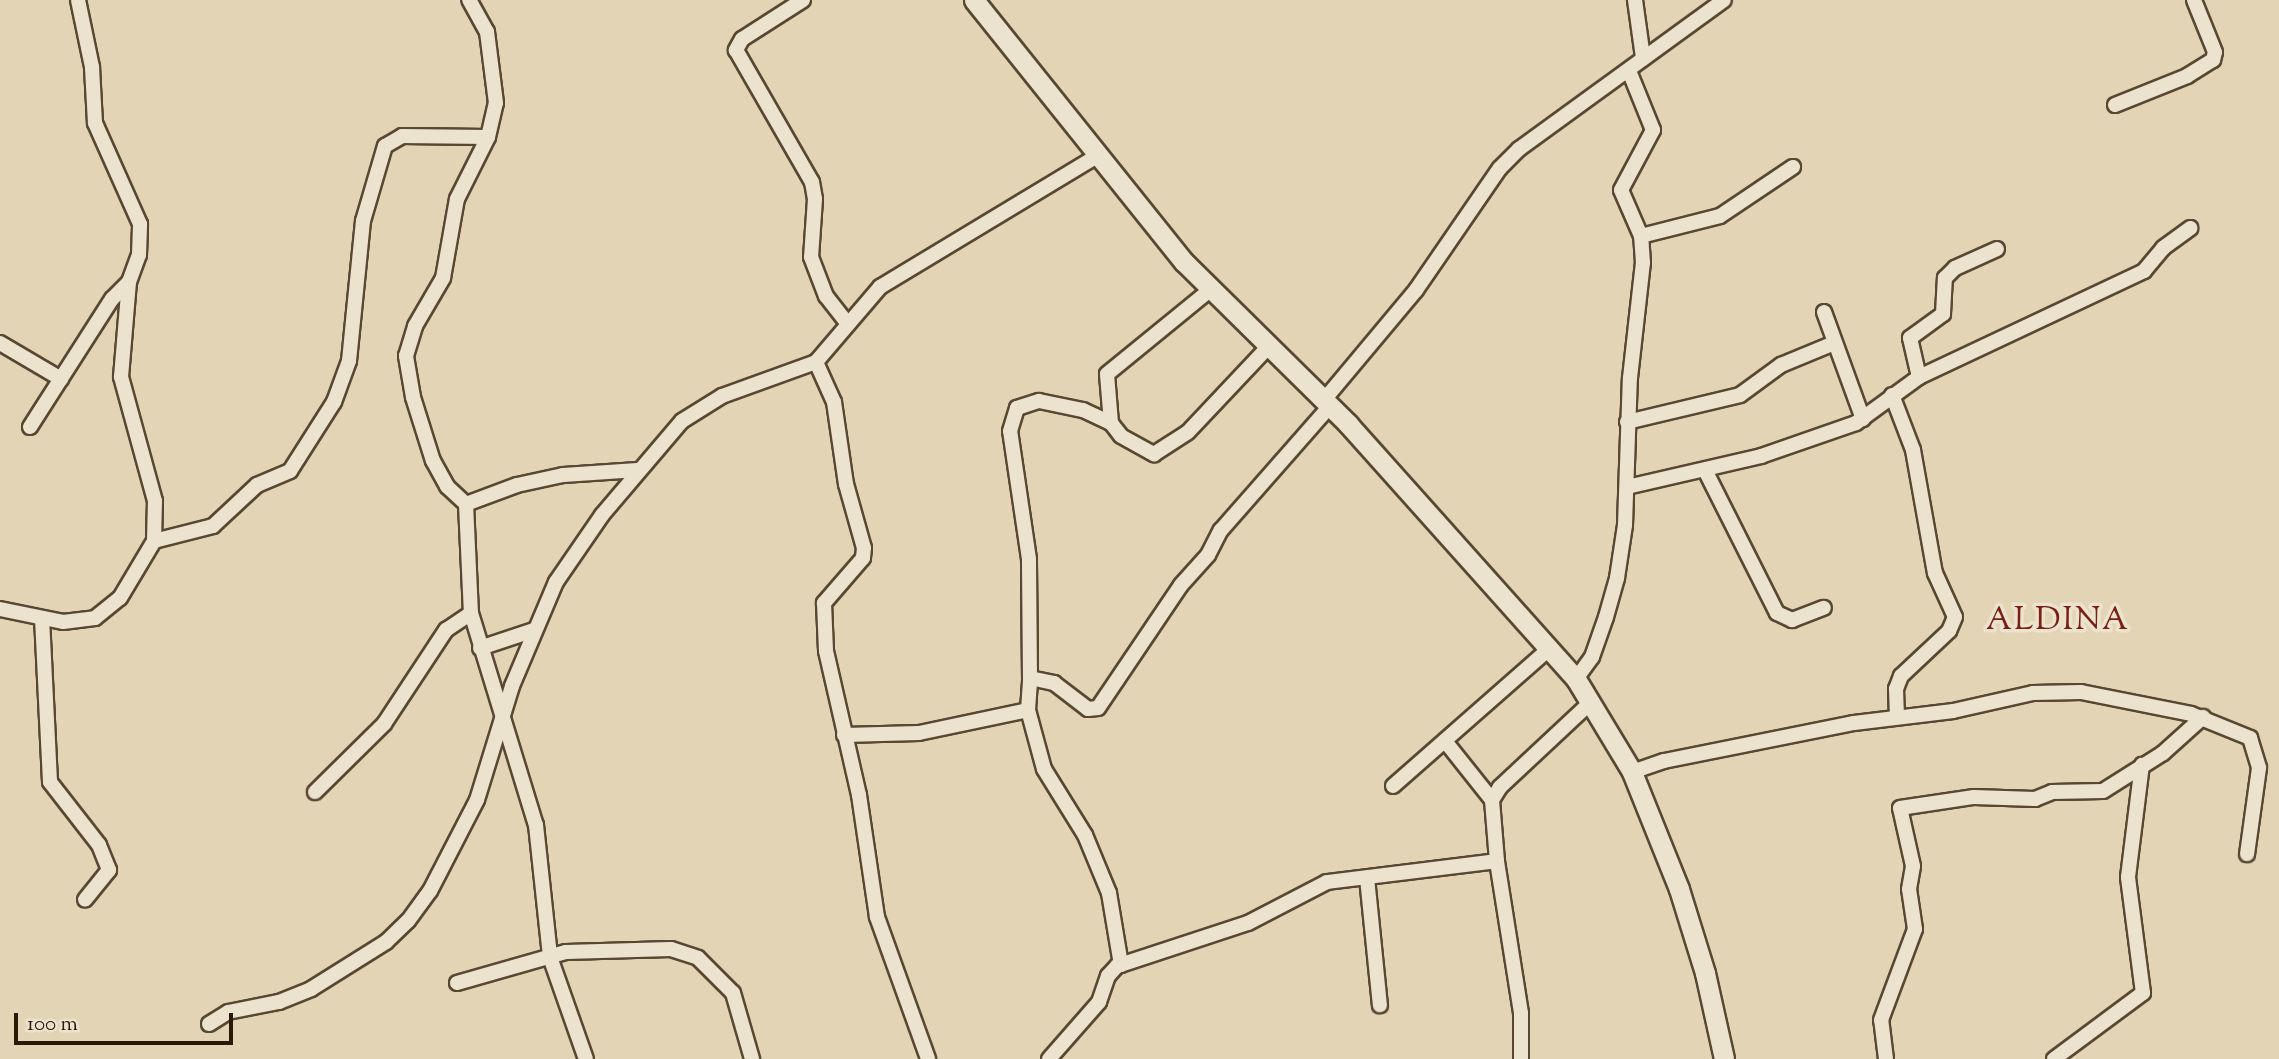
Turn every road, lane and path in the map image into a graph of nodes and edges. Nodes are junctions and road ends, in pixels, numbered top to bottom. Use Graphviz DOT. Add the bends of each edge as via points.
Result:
graph roads {
  1 [pos="78,0"];
  2 [pos="469,0"];
  3 [pos="803,0"];
  4 [pos="974,0"];
  5 [pos="1635,0"];
  6 [pos="1724,0"];
  7 [pos="2194,0"];
  8 [pos="1643,58"];
  9 [pos="1629,71"];
  10 [pos="2115,105"];
  11 [pos="488,137"];
  12 [pos="1097,156"];
  13 [pos="1793,167"];
  14 [pos="2191,228"];
  15 [pos="1641,236"];
  16 [pos="1997,249"];
  17 [pos="129,282"];
  18 [pos="1210,290"];
  19 [pos="1824,312"];
  20 [pos="846,323"];
  21 [pos="0,343"];
  22 [pos="1834,343"];
  23 [pos="1268,347"];
  24 [pos="816,362"];
  25 [pos="1919,377"];
  26 [pos="61,379"];
  27 [pos="1892,395"];
  28 [pos="1327,403"];
  29 [pos="1863,419"];
  30 [pos="1627,422"];
  31 [pos="1111,423"];
  32 [pos="30,427"];
  33 [pos="638,470"];
  34 [pos="1705,470"];
  35 [pos="1627,487"];
  36 [pos="466,504"];
  37 [pos="154,541"];
  38 [pos="1824,608"];
  39 [pos="0,609"];
  40 [pos="471,613"];
  41 [pos="42,618"];
  42 [pos="534,630"];
  43 [pos="480,648"];
  44 [pos="1548,650"];
  45 [pos="1030,678"];
  46 [pos="1576,679"];
  47 [pos="1591,702"];
  48 [pos="1028,710"];
  49 [pos="1897,716"];
  50 [pos="2203,717"];
  51 [pos="503,718"];
  52 [pos="844,735"];
  53 [pos="1445,741"];
  54 [pos="2142,765"];
  55 [pos="1632,772"];
  56 [pos="1392,786"];
  57 [pos="316,792"];
  58 [pos="1492,800"];
  59 [pos="2247,854"];
  60 [pos="1497,861"];
  61 [pos="1367,878"];
  62 [pos="85,900"];
  63 [pos="550,957"];
  64 [pos="1122,965"];
  65 [pos="457,983"];
  66 [pos="1380,1005"];
  67 [pos="209,1024"];
  68 [pos="586,1059"];
  69 [pos="752,1059"];
  70 [pos="928,1059"];
  71 [pos="1049,1059"];
  72 [pos="1521,1059"];
  73 [pos="1724,1059"];
  74 [pos="1886,1059"];
  75 [pos="2054,1059"];
  1 -- 17 [label="street" via="92,67 95,123 140,224 139,255"];
  2 -- 11 [label="street" via="488,32 498,95"];
  3 -- 20 [label="street" via="742,39 736,50 812,182 811,257 826,296"];
  4 -- 12 [label="street"];
  5 -- 8 [label="street"];
  6 -- 8 [label="street"];
  7 -- 10 [label="street" via="2215,52 2213,61"];
  8 -- 9 [label="street"];
  9 -- 15 [label="street" via="1653,130 1621,190"];
  9 -- 28 [label="street" via="1544,130 1500,168 1416,290"];
  11 -- 36 [label="street" via="457,199 443,278 415,326 406,356 429,453 447,486"];
  11 -- 37 [label="street" via="402,136 385,146 363,221 349,360 334,402 290,471 257,485 213,526"];
  12 -- 18 [label="street"];
  12 -- 20 [label="street" via="880,287"];
  13 -- 15 [label="street" via="1720,216"];
  14 -- 25 [label="street" via="2163,248 2144,271"];
  15 -- 30 [label="street" via="1643,263"];
  16 -- 25 [label="street" via="1955,268 1945,278 1943,314 1910,338"];
  17 -- 26 [label="street"];
  17 -- 37 [label="street" via="121,377 155,501"];
  18 -- 23 [label="street"];
  18 -- 31 [label="street" via="1107,374"];
  19 -- 22 [label="street"];
  20 -- 24 [label="street"];
  21 -- 26 [label="street"];
  22 -- 29 [label="street"];
  22 -- 30 [label="street" via="1782,365 1740,395"];
  23 -- 28 [label="street"];
  23 -- 31 [label="street" via="1188,432 1159,453 1141,451"];
  24 -- 33 [label="street" via="698,409"];
  24 -- 52 [label="street" via="834,402 846,484 864,548 863,558 827,597 822,612"];
  25 -- 27 [label="street"];
  26 -- 32 [label="street"];
  27 -- 29 [label="street"];
  27 -- 49 [label="street" via="1913,450 1935,573 1955,617 1949,631 1900,676"];
  28 -- 44 [label="street"];
  28 -- 45 [label="street" via="1221,530 1208,555 1181,585 1098,708 1088,709 1054,683"];
  29 -- 34 [label="street" via="1790,447"];
  30 -- 35 [label="street"];
  31 -- 45 [label="street" via="1083,410 1039,401 1022,404 1013,417 1011,451 1028,559"];
  33 -- 36 [label="street" via="563,475 517,485"];
  33 -- 42 [label="street" via="556,582"];
  34 -- 35 [label="street"];
  34 -- 38 [label="street" via="1777,613 1792,620"];
  35 -- 46 [label="street" via="1618,578 1592,657"];
  36 -- 40 [label="street"];
  37 -- 41 [label="street" via="136,576 101,614 78,623"];
  39 -- 41 [label="street"];
  40 -- 43 [label="street"];
  40 -- 57 [label="street" via="446,630 384,724"];
  41 -- 62 [label="street" via="50,782 99,845 109,870"];
  42 -- 43 [label="street"];
  42 -- 51 [label="street"];
  43 -- 51 [label="street"];
  44 -- 46 [label="street"];
  44 -- 53 [label="street"];
  45 -- 48 [label="street"];
  46 -- 47 [label="street"];
  47 -- 55 [label="street"];
  47 -- 58 [label="street" via="1500,787"];
  48 -- 52 [label="street" via="919,733"];
  48 -- 64 [label="street" via="1044,769 1085,835 1110,893"];
  49 -- 50 [label="street" via="2065,692"];
  49 -- 55 [label="street" via="1664,761"];
  50 -- 54 [label="street"];
  50 -- 59 [label="street" via="2244,733 2257,751"];
  51 -- 63 [label="street" via="536,825"];
  51 -- 67 [label="street" via="477,800 430,891 408,921 386,942 311,989 279,1002 228,1012"];
  52 -- 70 [label="street" via="859,795 877,917"];
  53 -- 56 [label="street"];
  53 -- 58 [label="street"];
  54 -- 74 [label="street" via="2098,792 2052,792 2035,799 1974,797 1900,808 1913,866 1909,889 1915,929 1881,1020"];
  54 -- 75 [label="street" via="2128,877 2143,993"];
  55 -- 73 [label="street" via="1692,928"];
  58 -- 60 [label="street"];
  60 -- 61 [label="street"];
  60 -- 72 [label="street" via="1521,1013"];
  61 -- 64 [label="street" via="1327,882 1248,923"];
  61 -- 66 [label="street"];
  63 -- 65 [label="street"];
  63 -- 68 [label="street"];
  63 -- 69 [label="street" via="638,948 671,949 698,958 733,993"];
  64 -- 71 [label="street" via="1111,970 1099,1002"];
}
